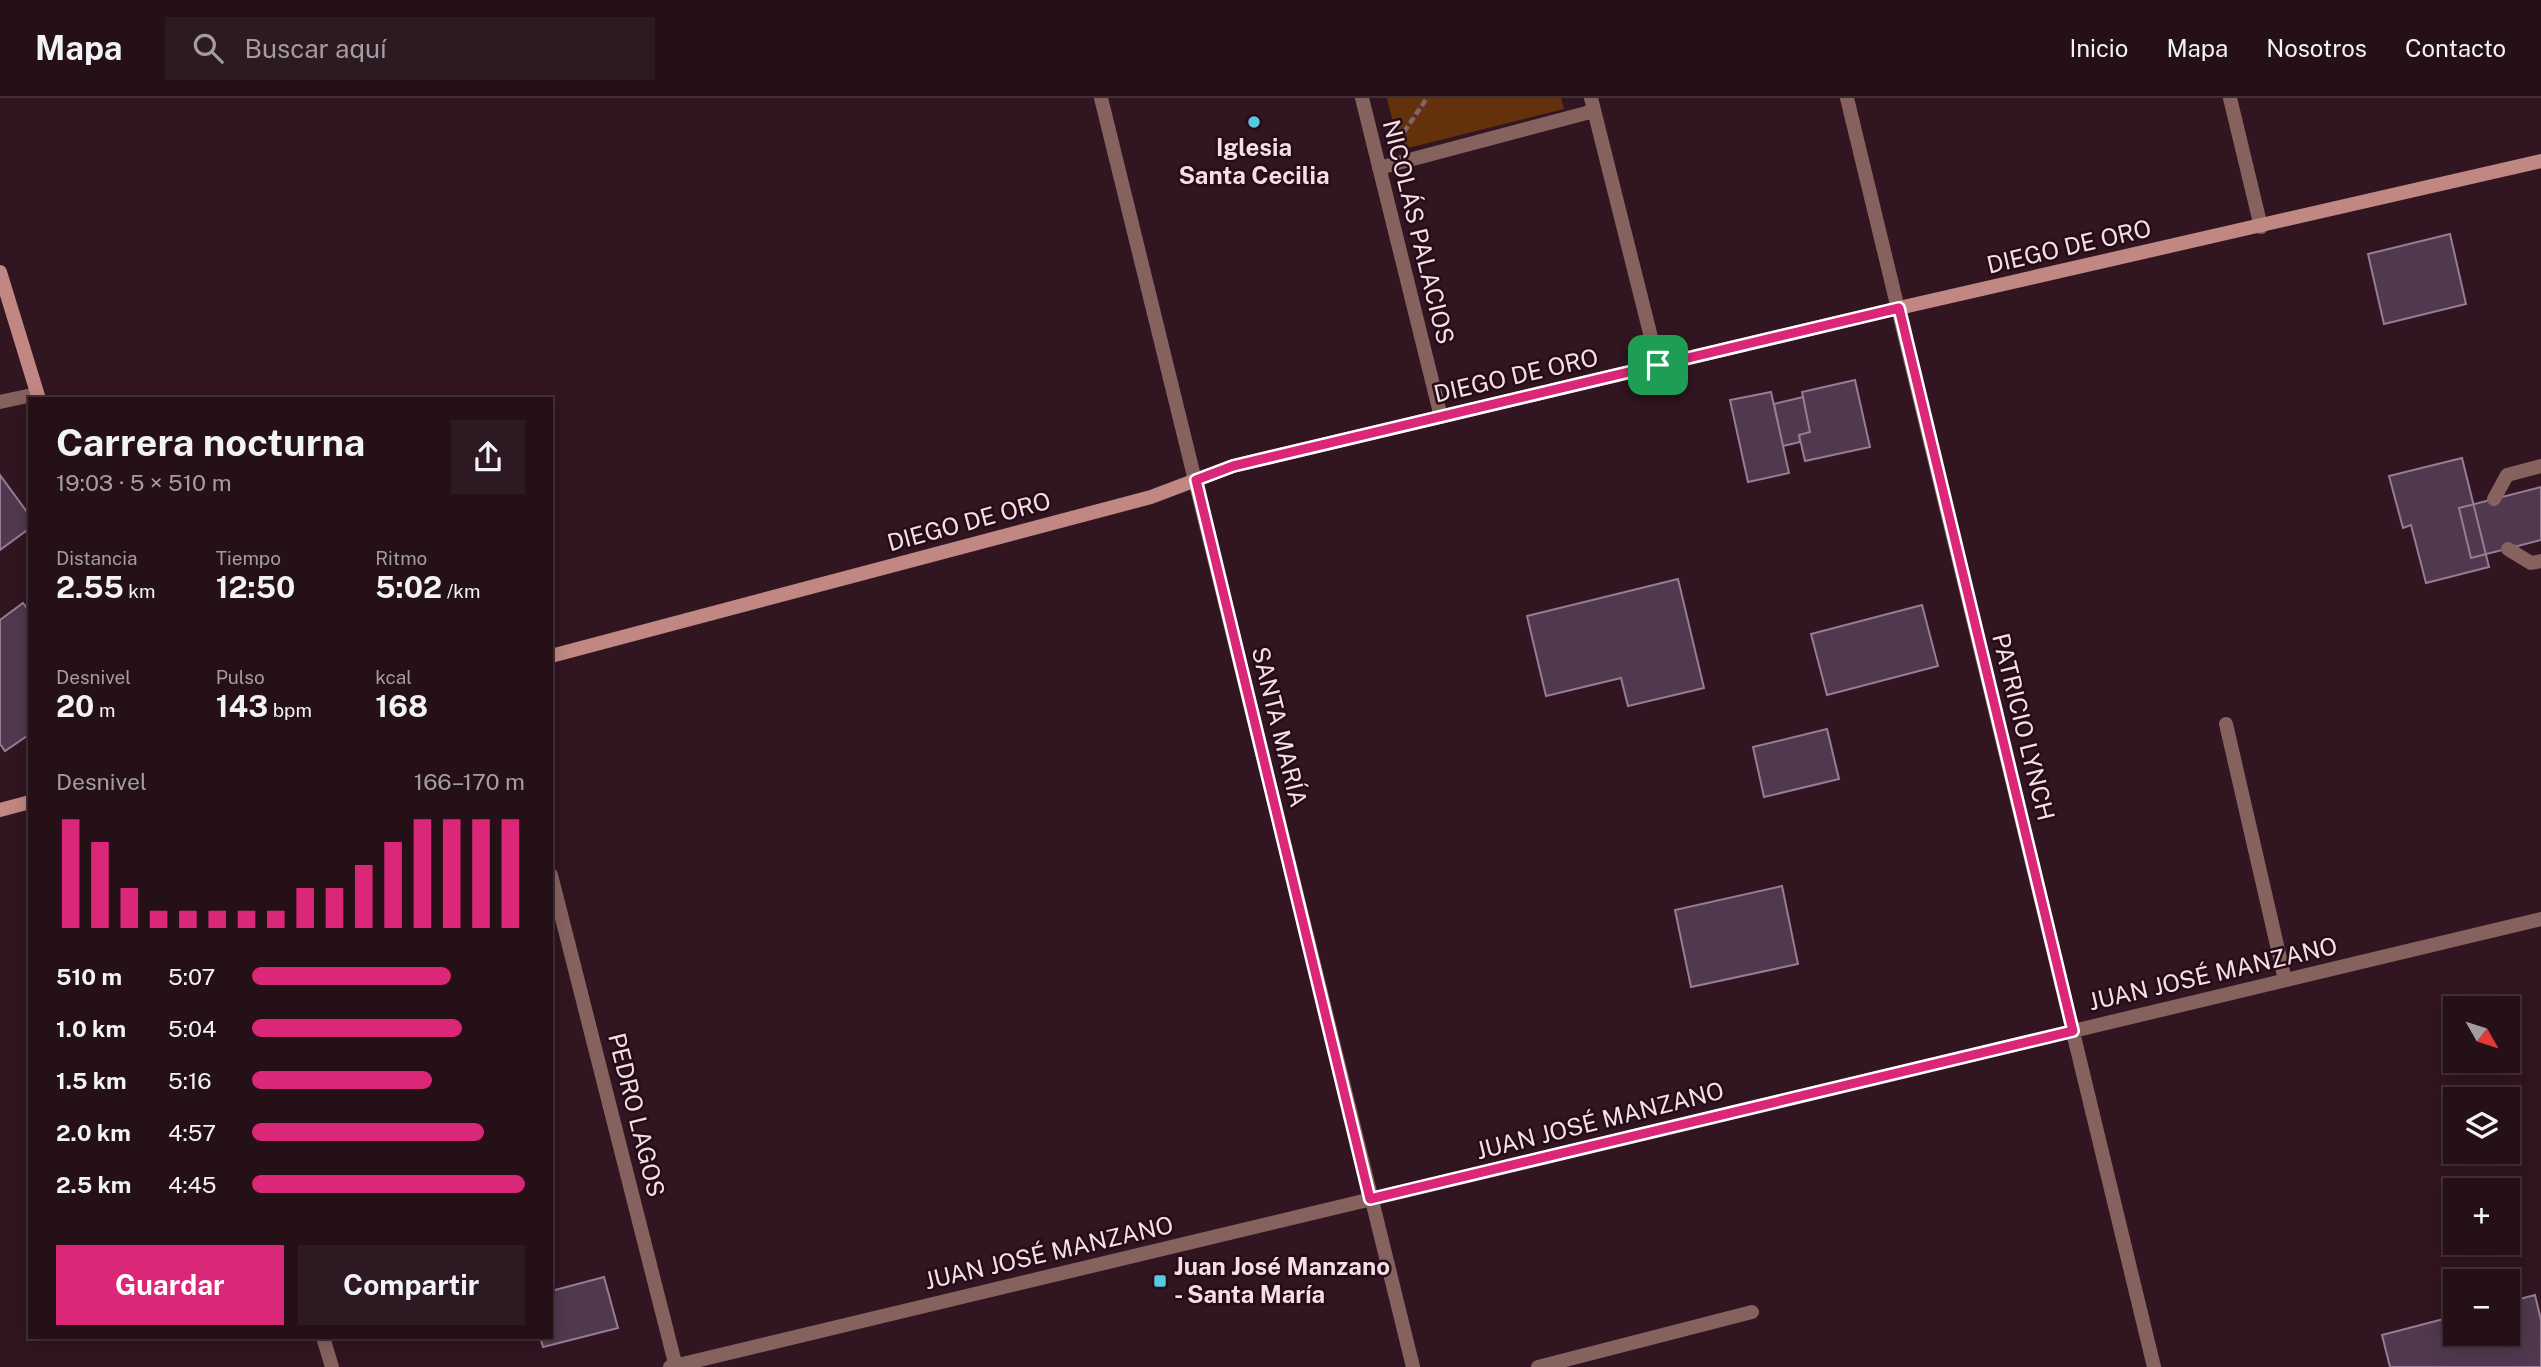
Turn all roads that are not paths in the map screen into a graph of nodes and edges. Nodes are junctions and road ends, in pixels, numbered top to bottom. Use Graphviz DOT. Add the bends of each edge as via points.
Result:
graph roads {
  1 [pos="1101,98"];
  2 [pos="1362,98"];
  3 [pos="1847,98"];
  4 [pos="2230,98"];
  5 [pos="1593,104"];
  6 [pos="2541,161"];
  7 [pos="1379,168"];
  8 [pos="2261,227"];
  9 [pos="0,272"];
  10 [pos="1899,308"];
  11 [pos="1658,365"];
  12 [pos="38,396"];
  13 [pos="28,398"];
  14 [pos="0,402"];
  15 [pos="1441,417"];
  16 [pos="2541,466"];
  17 [pos="1196,480"];
  18 [pos="2494,499"];
  19 [pos="2508,548"];
  20 [pos="2541,561"];
  21 [pos="553,655"];
  22 [pos="2226,724"];
  23 [pos="28,803"];
  24 [pos="0,810"];
  25 [pos="553,883"];
  26 [pos="2541,919"];
  27 [pos="2286,980"];
  28 [pos="2073,1031"];
  29 [pos="1370,1199"];
  30 [pos="1752,1312"];
  31 [pos="324,1339"];
  32 [pos="332,1367"];
  33 [pos="674,1367"];
  34 [pos="1413,1367"];
  35 [pos="1538,1367"];
  36 [pos="2154,1367"];
  1 -- 17 [label="street, SANTA MARÍA"];
  2 -- 7 [label="street, NICOLÁS PALACIOS"];
  3 -- 10 [label="street, PATRICIO LYNCH"];
  4 -- 8 [label="street"];
  5 -- 7 [label="street"];
  5 -- 11 [label="street"];
  6 -- 8 [label="street, DIEGO DE ORO"];
  7 -- 15 [label="street, NICOLÁS PALACIOS"];
  8 -- 10 [label="street, DIEGO DE ORO"];
  9 -- 12 [label="street"];
  10 -- 11 [label="street, DIEGO DE ORO"];
  10 -- 28 [label="street, PATRICIO LYNCH"];
  11 -- 15 [label="street, DIEGO DE ORO"];
  13 -- 14 [label="street"];
  15 -- 17 [label="street, DIEGO DE ORO" via="1233,466"];
  16 -- 18 [label="street" via="2507,475"];
  17 -- 21 [label="street, DIEGO DE ORO" via="1151,498"];
  17 -- 29 [label="street, SANTA MARÍA"];
  19 -- 20 [label="street" via="2531,564"];
  22 -- 27 [label="street"];
  23 -- 24 [label="street"];
  25 -- 33 [label="street, PEDRO LAGOS"];
  26 -- 27 [label="street, JUAN JOSÉ MANZANO"];
  27 -- 28 [label="street, JUAN JOSÉ MANZANO"];
  28 -- 29 [label="street, JUAN JOSÉ MANZANO"];
  28 -- 36 [label="street, PATRICIO LYNCH"];
  29 -- 33 [label="street, JUAN JOSÉ MANZANO"];
  29 -- 34 [label="street, SANTA MARÍA"];
  30 -- 35 [label="street"];
  31 -- 32 [label="street"];
}
